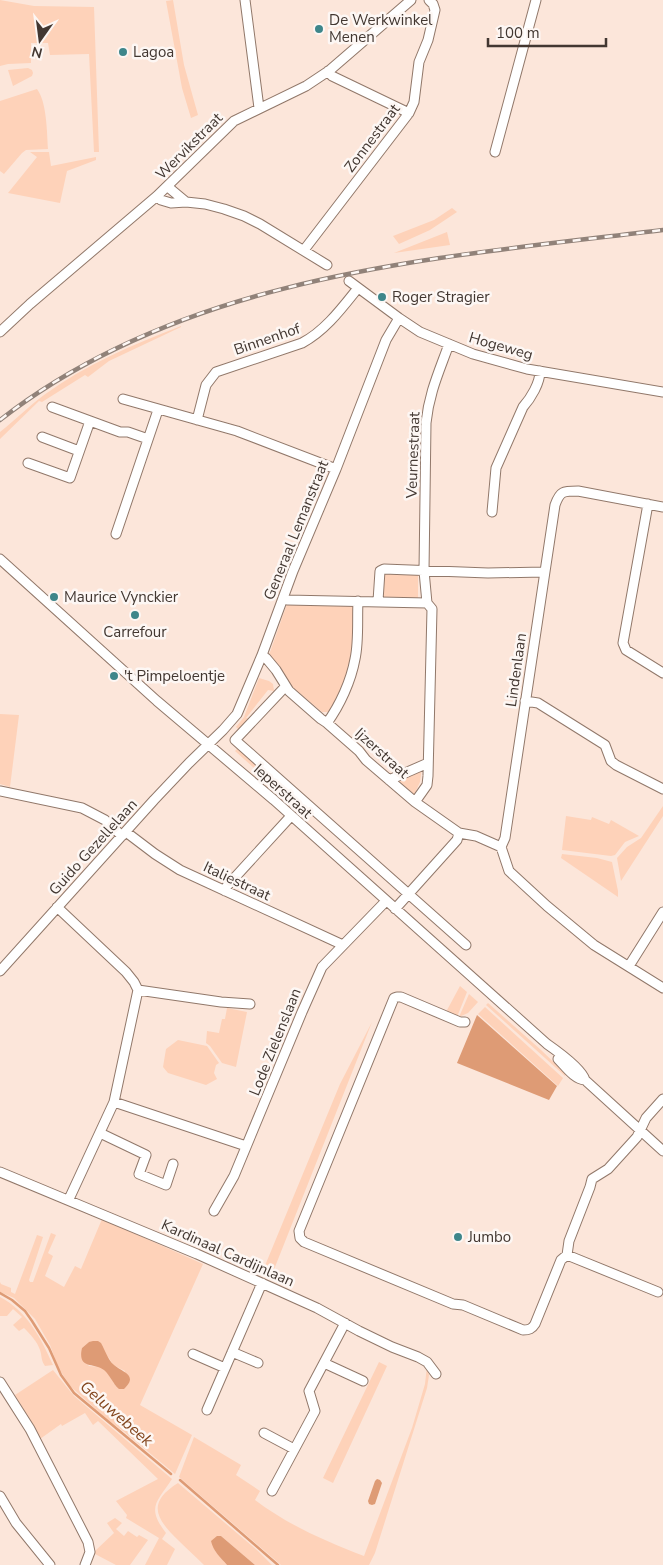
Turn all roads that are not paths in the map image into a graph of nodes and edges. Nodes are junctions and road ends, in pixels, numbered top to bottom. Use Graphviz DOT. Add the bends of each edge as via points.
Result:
graph roads {
  1 [pos="245,0"];
  2 [pos="411,0"];
  3 [pos="429,0"];
  4 [pos="536,0"];
  5 [pos="328,71"];
  6 [pos="259,108"];
  7 [pos="409,113"];
  8 [pos="495,152"];
  9 [pos="168,187"];
  10 [pos="157,196"];
  11 [pos="186,202"];
  12 [pos="304,250"];
  13 [pos="326,265"];
  14 [pos="349,281"];
  15 [pos="358,288"];
  16 [pos="399,318"];
  17 [pos="0,332"];
  18 [pos="449,344"];
  19 [pos="540,371"];
  20 [pos="663,392"];
  21 [pos="123,400"];
  22 [pos="52,407"];
  23 [pos="158,410"];
  24 [pos="90,420"];
  25 [pos="196,420"];
  26 [pos="42,437"];
  27 [pos="148,439"];
  28 [pos="79,451"];
  29 [pos="28,463"];
  30 [pos="336,469"];
  31 [pos="648,504"];
  32 [pos="663,507"];
  33 [pos="492,512"];
  34 [pos="116,534"];
  35 [pos="0,560"];
  36 [pos="424,571"];
  37 [pos="544,572"];
  38 [pos="282,598"];
  39 [pos="358,601"];
  40 [pos="378,601"];
  41 [pos="427,603"];
  42 [pos="262,655"];
  43 [pos="663,673"];
  44 [pos="285,686"];
  45 [pos="525,701"];
  46 [pos="327,723"];
  47 [pos="208,744"];
  48 [pos="428,763"];
  49 [pos="389,780"];
  50 [pos="663,789"];
  51 [pos="0,791"];
  52 [pos="415,802"];
  53 [pos="291,816"];
  54 [pos="459,833"];
  55 [pos="124,834"];
  56 [pos="501,847"];
  57 [pos="225,891"];
  58 [pos="409,895"];
  59 [pos="386,901"];
  60 [pos="57,907"];
  61 [pos="395,909"];
  62 [pos="663,912"];
  63 [pos="466,944"];
  64 [pos="343,945"];
  65 [pos="629,966"];
  66 [pos="0,971"];
  67 [pos="663,988"];
  68 [pos="138,990"];
  69 [pos="250,1004"];
  70 [pos="465,1022"];
  71 [pos="663,1100"];
  72 [pos="114,1102"];
  73 [pos="100,1133"];
  74 [pos="639,1134"];
  75 [pos="246,1146"];
  76 [pos="663,1150"];
  77 [pos="173,1164"];
  78 [pos="0,1172"];
  79 [pos="69,1200"];
  80 [pos="214,1211"];
  81 [pos="568,1255"];
  82 [pos="262,1283"];
  83 [pos="658,1292"];
  84 [pos="345,1323"];
  85 [pos="232,1352"];
  86 [pos="194,1354"];
  87 [pos="258,1363"];
  88 [pos="324,1363"];
  89 [pos="225,1368"];
  90 [pos="436,1374"];
  91 [pos="362,1381"];
  92 [pos="0,1382"];
  93 [pos="207,1410"];
  94 [pos="264,1433"];
  95 [pos="294,1449"];
  96 [pos="272,1491"];
  97 [pos="0,1496"];
  98 [pos="50,1565"];
  99 [pos="85,1565"];
  1 -- 6 [label="street"];
  2 -- 5 [label="street, Wervikstraat"];
  3 -- 7 [label="street, Zonnestraat" via="435,10 419,62 414,102"];
  4 -- 8 [label="street"];
  5 -- 6 [label="street, Wervikstraat" via="306,86"];
  5 -- 7 [label="street" via="332,76"];
  6 -- 9 [label="street, Wervikstraat" via="234,121"];
  7 -- 12 [label="street, Zonnestraat"];
  9 -- 10 [label="street, Wervikstraat"];
  9 -- 11 [label="street"];
  10 -- 11 [label="street" via="171,203"];
  10 -- 17 [label="street, Wervikstraat"];
  11 -- 12 [label="street" via="224,208 244,216"];
  12 -- 13 [label="street"];
  14 -- 15 [label="street, Hogeweg"];
  15 -- 16 [label="street, Hogeweg"];
  15 -- 25 [label="street, Binnenhof" via="320,331 302,344 216,372 206,385"];
  16 -- 18 [label="street, Hogeweg" via="420,332"];
  16 -- 30 [label="street, Generaal Lemanstraat" via="386,340"];
  18 -- 19 [label="street, Hogeweg" via="500,362"];
  18 -- 36 [label="street, Veurnestraat" via="433,386 426,423"];
  19 -- 20 [label="street, Hogeweg"];
  19 -- 33 [label="street" via="496,468"];
  21 -- 23 [label="street"];
  22 -- 24 [label="street"];
  23 -- 25 [label="street"];
  23 -- 27 [label="street"];
  24 -- 27 [label="street"];
  24 -- 28 [label="street"];
  25 -- 30 [label="street" via="242,433"];
  26 -- 28 [label="street"];
  27 -- 34 [label="street"];
  28 -- 29 [label="street" via="70,478"];
  30 -- 38 [label="street, Generaal Lemanstraat"];
  31 -- 32 [label="street"];
  31 -- 37 [label="street, Lindenlaan" via="565,491 558,496 555,505"];
  31 -- 43 [label="street" via="622,643 626,650"];
  35 -- 47 [label="street, Ieperstraat"];
  36 -- 37 [label="street"];
  36 -- 40 [label="street" via="380,571"];
  36 -- 41 [label="street, Veurnestraat"];
  37 -- 45 [label="street, Lindenlaan"];
  38 -- 39 [label="street"];
  38 -- 42 [label="street, Generaal Lemanstraat"];
  39 -- 40 [label="street"];
  39 -- 46 [label="street" via="356,658 336,711"];
  40 -- 41 [label="street"];
  41 -- 48 [label="street, Veurnestraat" via="432,608"];
  42 -- 44 [label="street, Ijzerstraat"];
  42 -- 47 [label="street, Generaal Lemanstraat" via="237,714"];
  44 -- 46 [label="street, Ijzerstraat"];
  44 -- 58 [label="street, Ieperstraat" via="234,740"];
  45 -- 50 [label="street" via="538,703 604,745 616,765"];
  45 -- 56 [label="street, Lindenlaan"];
  46 -- 49 [label="street, Ijzerstraat"];
  47 -- 53 [label="street, Ieperstraat"];
  47 -- 55 [label="street, Guido Gezellelaan"];
  48 -- 49 [label="street"];
  48 -- 52 [label="street, Veurnestraat" via="427,785"];
  49 -- 52 [label="street, Ijzerstraat"];
  51 -- 55 [label="street, Italiestraat" via="82,808"];
  52 -- 54 [label="street, Ijzerstraat"];
  53 -- 57 [label="street"];
  53 -- 59 [label="street, Ieperstraat"];
  54 -- 56 [label="street, Ijzerstraat" via="476,836"];
  54 -- 58 [label="street" via="457,840"];
  55 -- 57 [label="street, Italiestraat" via="180,870"];
  55 -- 60 [label="street, Guido Gezellelaan"];
  56 -- 65 [label="street" via="514,877 578,933"];
  57 -- 64 [label="street, Italiestraat"];
  58 -- 61 [label="street"];
  58 -- 63 [label="street, Ieperstraat"];
  59 -- 61 [label="street, Ieperstraat"];
  59 -- 64 [label="street, Lode Zielenslaan"];
  60 -- 66 [label="street, Guido Gezellelaan"];
  60 -- 68 [label="street" via="126,972"];
  61 -- 74 [label="street, Ieperstraat" via="578,1070"];
  62 -- 65 [label="street"];
  64 -- 75 [label="street, Lode Zielenslaan" via="322,967"];
  65 -- 67 [label="street"];
  68 -- 69 [label="street"];
  68 -- 72 [label="street"];
  70 -- 81 [label="street" via="401,997 394,998 299,1232 300,1238 374,1272 523,1330 533,1328 558,1266"];
  71 -- 74 [label="street" via="646,1118"];
  72 -- 73 [label="street"];
  72 -- 75 [label="street"];
  73 -- 77 [label="street" via="146,1155 139,1174 166,1185"];
  73 -- 79 [label="street"];
  74 -- 76 [label="street, Ieperstraat"];
  74 -- 81 [label="street" via="608,1169 592,1179 569,1241"];
  75 -- 80 [label="street, Lode Zielenslaan"];
  78 -- 79 [label="street, Kardinaal Cardijnlaan"];
  79 -- 82 [label="street, Kardinaal Cardijnlaan"];
  81 -- 83 [label="street"];
  82 -- 84 [label="street, Kardinaal Cardijnlaan"];
  82 -- 85 [label="street"];
  84 -- 88 [label="street"];
  84 -- 90 [label="street, Kardinaal Cardijnlaan" via="427,1362"];
  85 -- 87 [label="street"];
  85 -- 89 [label="street"];
  86 -- 89 [label="street"];
  88 -- 91 [label="street"];
  88 -- 95 [label="street" via="309,1391 315,1411"];
  89 -- 93 [label="street"];
  92 -- 99 [label="street" via="30,1429 88,1542 90,1552"];
  94 -- 95 [label="street"];
  95 -- 96 [label="street"];
  97 -- 98 [label="street" via="16,1523"];
}
